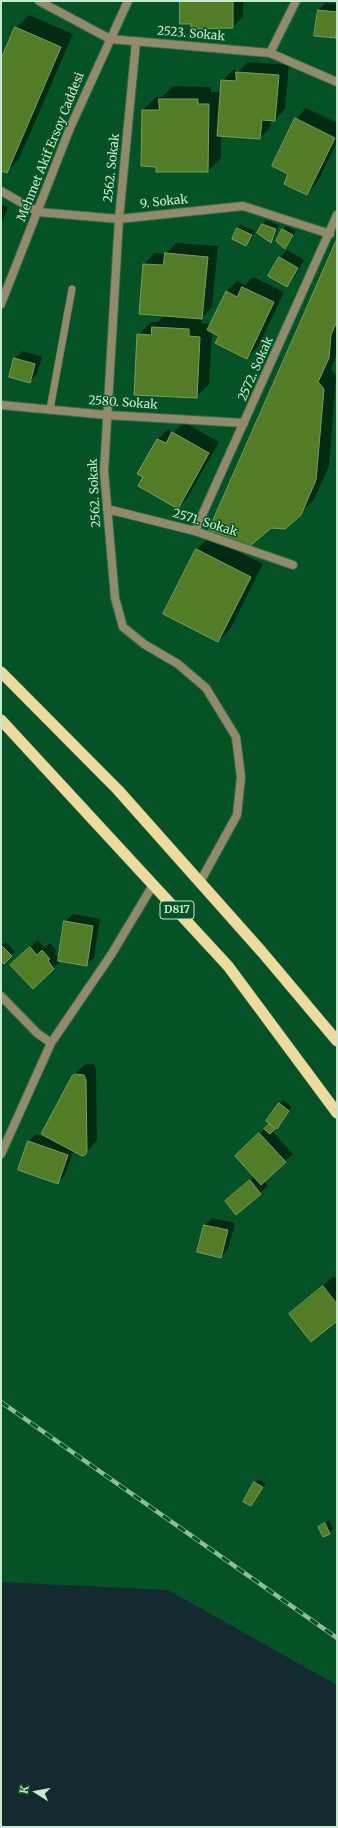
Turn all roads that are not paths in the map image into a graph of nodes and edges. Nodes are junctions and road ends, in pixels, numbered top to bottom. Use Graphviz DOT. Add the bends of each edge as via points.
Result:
graph roads {
  1 [pos="38,1"];
  2 [pos="128,1"];
  3 [pos="296,1"];
  4 [pos="110,39"];
  5 [pos="136,42"];
  6 [pos="270,53"];
  7 [pos="337,82"];
  8 [pos="1,191"];
  9 [pos="38,212"];
  10 [pos="337,215"];
  11 [pos="119,219"];
  12 [pos="330,234"];
  13 [pos="72,289"];
  14 [pos="1,304"];
  15 [pos="1,405"];
  16 [pos="50,409"];
  17 [pos="108,415"];
  18 [pos="244,423"];
  19 [pos="107,509"];
  20 [pos="195,531"];
  21 [pos="293,565"];
  22 [pos="1,672"];
  23 [pos="1,720"];
  24 [pos="200,882"];
  25 [pos="153,884"];
  26 [pos="1,996"];
  27 [pos="335,1036"];
  28 [pos="51,1043"];
  29 [pos="337,1113"];
  30 [pos="1,1154"];
  1 -- 4 [label="street"];
  2 -- 4 [label="street, Mehmet Akif Ersoy Caddesi"];
  3 -- 6 [label="street"];
  4 -- 5 [label="street, 2523. Sokak"];
  4 -- 9 [label="street, Mehmet Akif Ersoy Caddesi" via="70,128"];
  5 -- 6 [label="street, 2523. Sokak"];
  5 -- 11 [label="street, 2562. Sokak"];
  6 -- 7 [label="street, 2523. Sokak"];
  8 -- 9 [label="street, 9. Sokak"];
  9 -- 11 [label="street, 9. Sokak"];
  9 -- 14 [label="street, Mehmet Akif Ersoy Caddesi"];
  10 -- 12 [label="street, 2572. Sokak"];
  11 -- 12 [label="street, 9. Sokak" via="243,206"];
  11 -- 17 [label="street, 2562. Sokak"];
  12 -- 18 [label="street, 2572. Sokak"];
  13 -- 16 [label="lane"];
  15 -- 16 [label="street, 2580. Sokak"];
  16 -- 17 [label="street, 2580. Sokak"];
  17 -- 18 [label="street, 2580. Sokak"];
  17 -- 19 [label="street, 2562. Sokak" via="104,471"];
  18 -- 20 [label="street, 2572. Sokak"];
  19 -- 20 [label="street, 2571. Sokak"];
  19 -- 24 [label="street, 2562. Sokak" via="115,598 123,627 144,644 178,664 206,688 236,737 241,777 237,816"];
  20 -- 21 [label="street, 2571. Sokak"];
  22 -- 24 [label="highway, D817" via="118,790"];
  23 -- 25 [label="highway, D817"];
  24 -- 27 [label="highway, D817"];
  25 -- 28 [label="street" via="112,955"];
  25 -- 29 [label="highway, D817" via="228,966"];
  26 -- 28 [label="street" via="37,1033"];
  28 -- 30 [label="street"];
}
